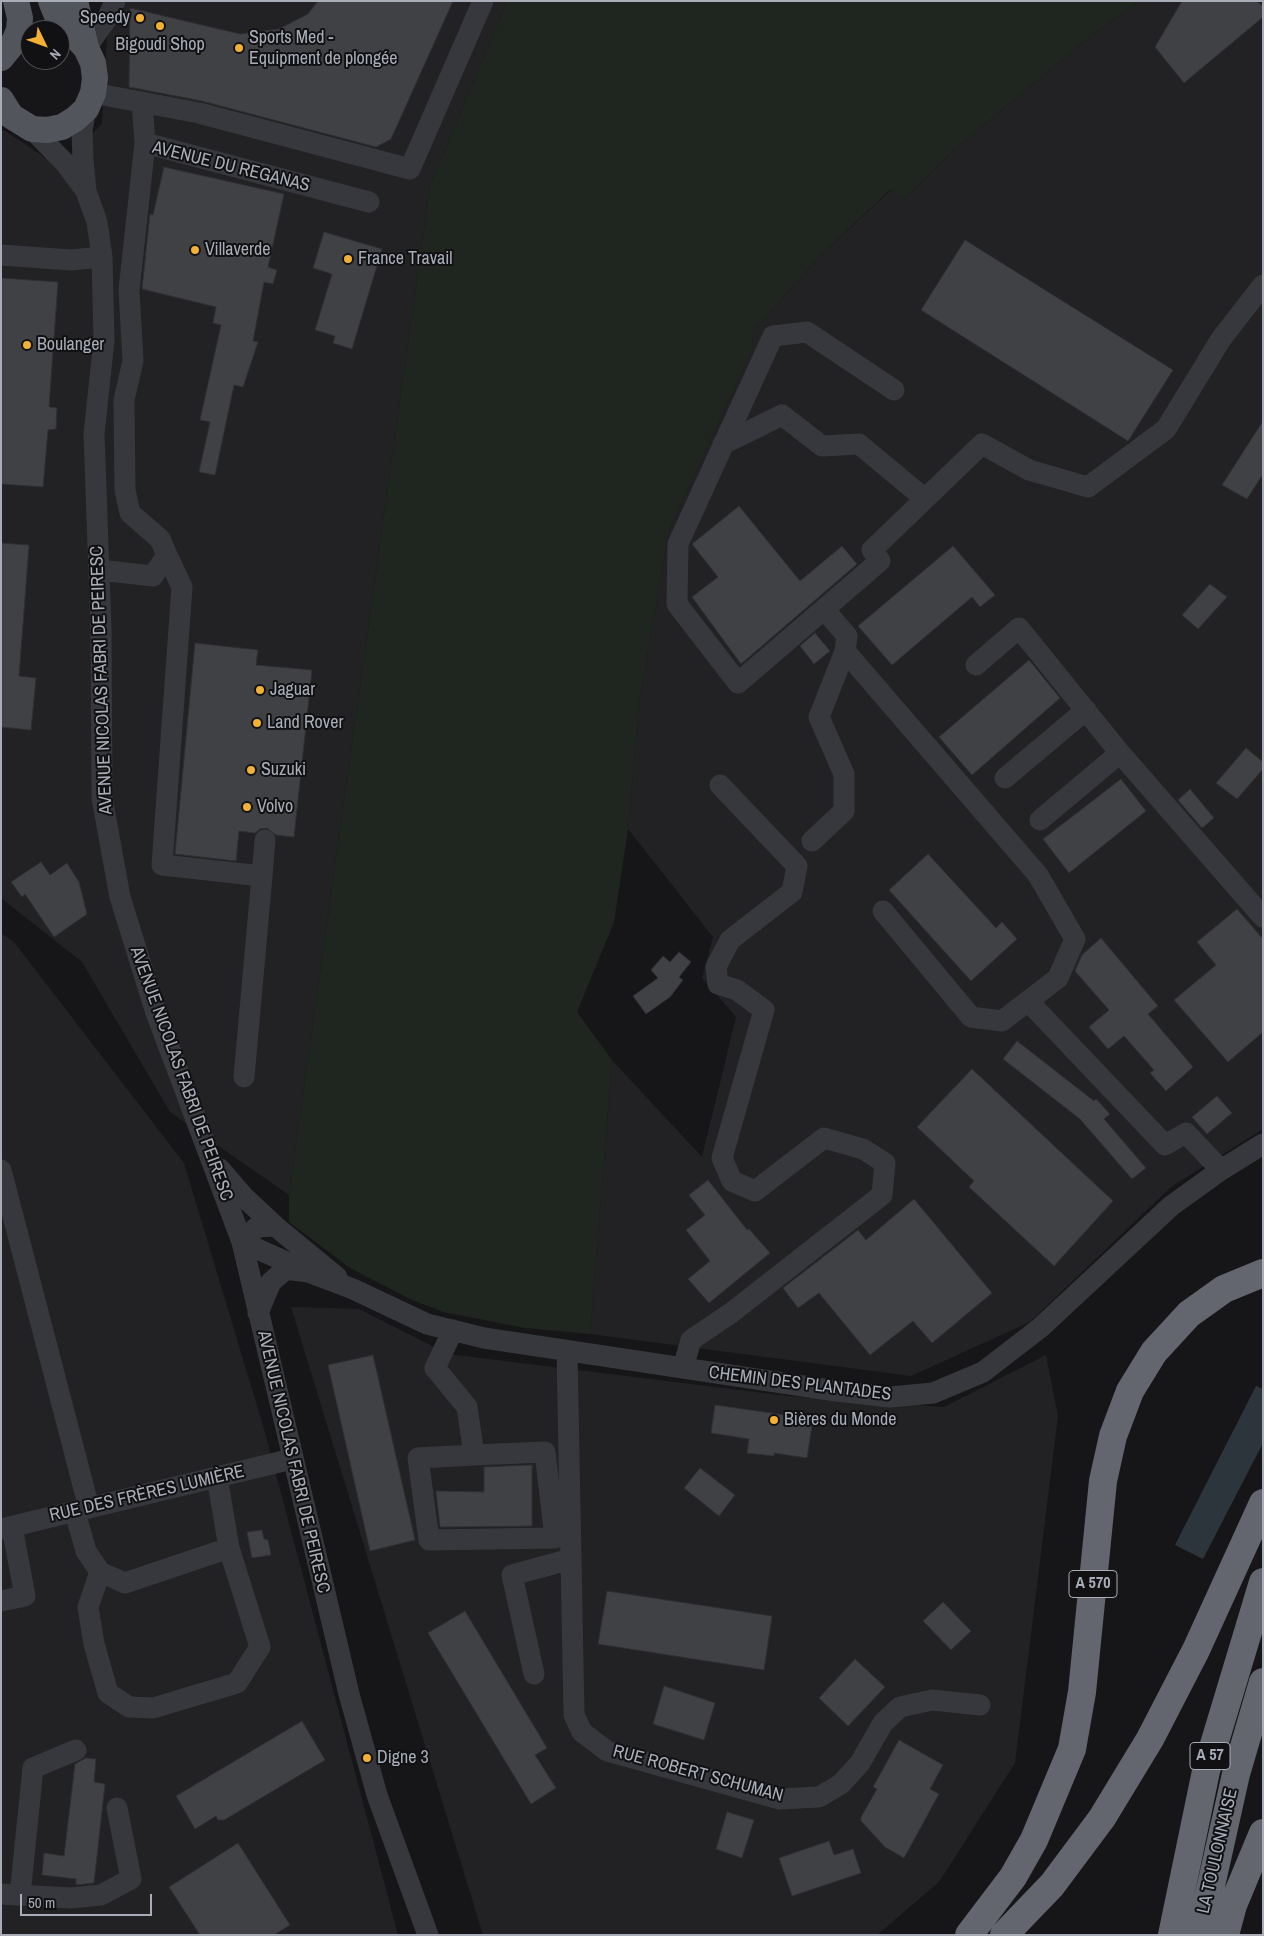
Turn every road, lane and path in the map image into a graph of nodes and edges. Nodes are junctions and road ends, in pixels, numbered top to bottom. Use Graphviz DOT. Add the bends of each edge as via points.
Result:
graph roads {
  1 [pos="16,1"];
  2 [pos="51,1"];
  3 [pos="75,1"];
  4 [pos="115,1"];
  5 [pos="483,1"];
  6 [pos="80,43"];
  7 [pos="2,57"];
  8 [pos="89,101"];
  9 [pos="142,102"];
  10 [pos="3,106"];
  11 [pos="32,129"];
  12 [pos="146,143"];
  13 [pos="86,191"];
  14 [pos="370,202"];
  15 [pos="1,255"];
  16 [pos="102,257"];
  17 [pos="1263,285"];
  18 [pos="894,390"];
  19 [pos="723,444"];
  20 [pos="924,498"];
  21 [pos="167,555"];
  22 [pos="99,570"];
  23 [pos="824,609"];
  24 [pos="845,651"];
  25 [pos="976,665"];
  26 [pos="1086,710"];
  27 [pos="1120,752"];
  28 [pos="1005,778"];
  29 [pos="720,785"];
  30 [pos="1040,820"];
  31 [pos="265,840"];
  32 [pos="812,841"];
  33 [pos="262,876"];
  34 [pos="883,911"];
  35 [pos="1263,917"];
  36 [pos="1028,1001"];
  37 [pos="244,1077"];
  38 [pos="1263,1144"];
  39 [pos="210,1158"];
  40 [pos="1,1170"];
  41 [pos="1221,1170"];
  42 [pos="275,1226"];
  43 [pos="242,1242"];
  44 [pos="308,1272"];
  45 [pos="1263,1273"];
  46 [pos="353,1289"];
  47 [pos="258,1313"];
  48 [pos="453,1330"];
  49 [pos="567,1351"];
  50 [pos="683,1368"];
  51 [pos="474,1455"];
  52 [pos="292,1459"];
  53 [pos="217,1478"];
  54 [pos="1263,1503"];
  55 [pos="82,1510"];
  56 [pos="6,1528"];
  57 [pos="229,1548"];
  58 [pos="571,1559"];
  59 [pos="100,1572"];
  60 [pos="1263,1582"];
  61 [pos="1,1601"];
  62 [pos="534,1674"];
  63 [pos="1263,1682"];
  64 [pos="980,1705"];
  65 [pos="76,1750"];
  66 [pos="117,1808"];
  67 [pos="1263,1833"];
  68 [pos="10,1894"];
  69 [pos="428,1935"];
  70 [pos="969,1935"];
  71 [pos="1004,1935"];
  72 [pos="1172,1935"];
  73 [pos="1200,1935"];
  74 [pos="1225,1935"];
  1 -- 7 [label="main road" via="19,30"];
  2 -- 6 [label="main road" via="58,18"];
  3 -- 6 [label="main road"];
  4 -- 6 [label="street" via="108,17"];
  5 -- 9 [label="street" via="410,169 199,113"];
  6 -- 8 [label="main road" via="93,63 95,78"];
  8 -- 9 [label="street"];
  8 -- 11 [label="main road" via="75,119 62,127"];
  8 -- 13 [label="street" via="82,130"];
  9 -- 12 [label="street"];
  10 -- 11 [label="main road" via="20,123"];
  11 -- 13 [label="street" via="66,164"];
  12 -- 14 [label="street, AVENUE DU REGANAS"];
  12 -- 21 [label="street, AVENUE DU REGANAS" via="129,290 133,361 124,400 124,490 130,513 160,539"];
  13 -- 16 [label="street, AVENUE NICOLAS FABRI DE PEIRESC" via="97,222"];
  15 -- 16 [label="street" via="72,260"];
  16 -- 22 [label="street, AVENUE NICOLAS FABRI DE PEIRESC" via="104,340 94,434"];
  17 -- 20 [label="street" via="1221,339 1166,429 1088,487 1029,470 982,444"];
  18 -- 19 [label="street" via="807,332 773,336"];
  19 -- 20 [label="street" via="782,415 822,446 859,444"];
  19 -- 23 [label="street" via="678,544 677,604 738,682"];
  20 -- 23 [label="street" via="872,550 880,561"];
  21 -- 22 [label="street" via="153,576"];
  21 -- 33 [label="street, AVENUE DU REGANAS" via="182,587 162,865"];
  22 -- 39 [label="street, AVENUE NICOLAS FABRI DE PEIRESC" via="102,798 120,897 155,1010"];
  23 -- 24 [label="street" via="847,636"];
  24 -- 32 [label="street" via="820,717 844,774 844,811"];
  24 -- 36 [label="street" via="1038,875 1075,939 1058,978"];
  25 -- 26 [label="street" via="1019,628"];
  26 -- 27 [label="street"];
  26 -- 28 [label="street"];
  27 -- 30 [label="street"];
  27 -- 35 [label="street"];
  29 -- 50 [label="street" via="796,866 792,892 730,940 716,967 718,984 737,990 764,1010 722,1158 725,1166 732,1181 755,1191 824,1138 863,1149 885,1163 882,1195 731,1313 691,1340"];
  31 -- 33 [label="street"];
  33 -- 37 [label="street"];
  34 -- 36 [label="street" via="971,1017 1002,1021"];
  36 -- 41 [label="street" via="1165,1145 1186,1133"];
  38 -- 41 [label="street, CHEMIN DES PLANTADES"];
  39 -- 42 [label="street"];
  39 -- 43 [label="street, AVENUE NICOLAS FABRI DE PEIRESC"];
  40 -- 55 [label="street"];
  41 -- 50 [label="street, CHEMIN DES PLANTADES" via="1171,1206 1040,1328 983,1372 933,1394 890,1397"];
  42 -- 43 [label="street" via="257,1227"];
  42 -- 46 [label="street"];
  43 -- 44 [label="street"];
  43 -- 47 [label="street, AVENUE NICOLAS FABRI DE PEIRESC"];
  44 -- 46 [label="street"];
  44 -- 47 [label="street" via="286,1269 271,1282"];
  45 -- 70 [label="highway, A 570" via="1224,1289 1189,1314 1154,1352 1130,1391 1113,1436 1103,1481 1082,1692 1072,1748 1034,1840 1013,1877"];
  46 -- 48 [label="street, CHEMIN DES PLANTADES" via="426,1324"];
  47 -- 52 [label="street, AVENUE NICOLAS FABRI DE PEIRESC"];
  48 -- 49 [label="street, CHEMIN DES PLANTADES"];
  48 -- 51 [label="street" via="435,1368 467,1406"];
  49 -- 50 [label="street, CHEMIN DES PLANTADES"];
  49 -- 58 [label="street, RUE ROBERT SCHUMAN"];
  51 -- 51 [label="street" via="418,1458 429,1540 555,1538 545,1452"];
  52 -- 53 [label="street, RUE DES FRÈRES LUMIÈRE"];
  52 -- 69 [label="street, AVENUE NICOLAS FABRI DE PEIRESC" via="377,1795"];
  53 -- 55 [label="street, RUE DES FRÈRES LUMIÈRE"];
  53 -- 57 [label="street"];
  54 -- 71 [label="highway" via="1196,1650 1150,1739 1102,1818 1052,1885"];
  55 -- 56 [label="street, RUE DES FRÈRES LUMIÈRE"];
  55 -- 59 [label="street" via="86,1551"];
  56 -- 61 [label="street" via="25,1596"];
  57 -- 59 [label="street" via="125,1584"];
  57 -- 59 [label="street" via="260,1647 238,1683 153,1708 129,1707 108,1694 88,1607"];
  58 -- 62 [label="street" via="512,1575"];
  58 -- 64 [label="street, RUE ROBERT SCHUMAN" via="574,1715 582,1732 607,1751 779,1799 819,1797 841,1784 860,1763 883,1723 900,1707 932,1700"];
  60 -- 72 [label="highway, LA TOULONNAISE / A 57" via="1206,1771"];
  63 -- 73 [label="highway, LA TOULONNAISE / A 57" via="1236,1774"];
  65 -- 68 [label="street" via="33,1768"];
  66 -- 68 [label="street" via="131,1879 101,1896 71,1898"];
  67 -- 74 [label="highway" via="1233,1905"];
}
